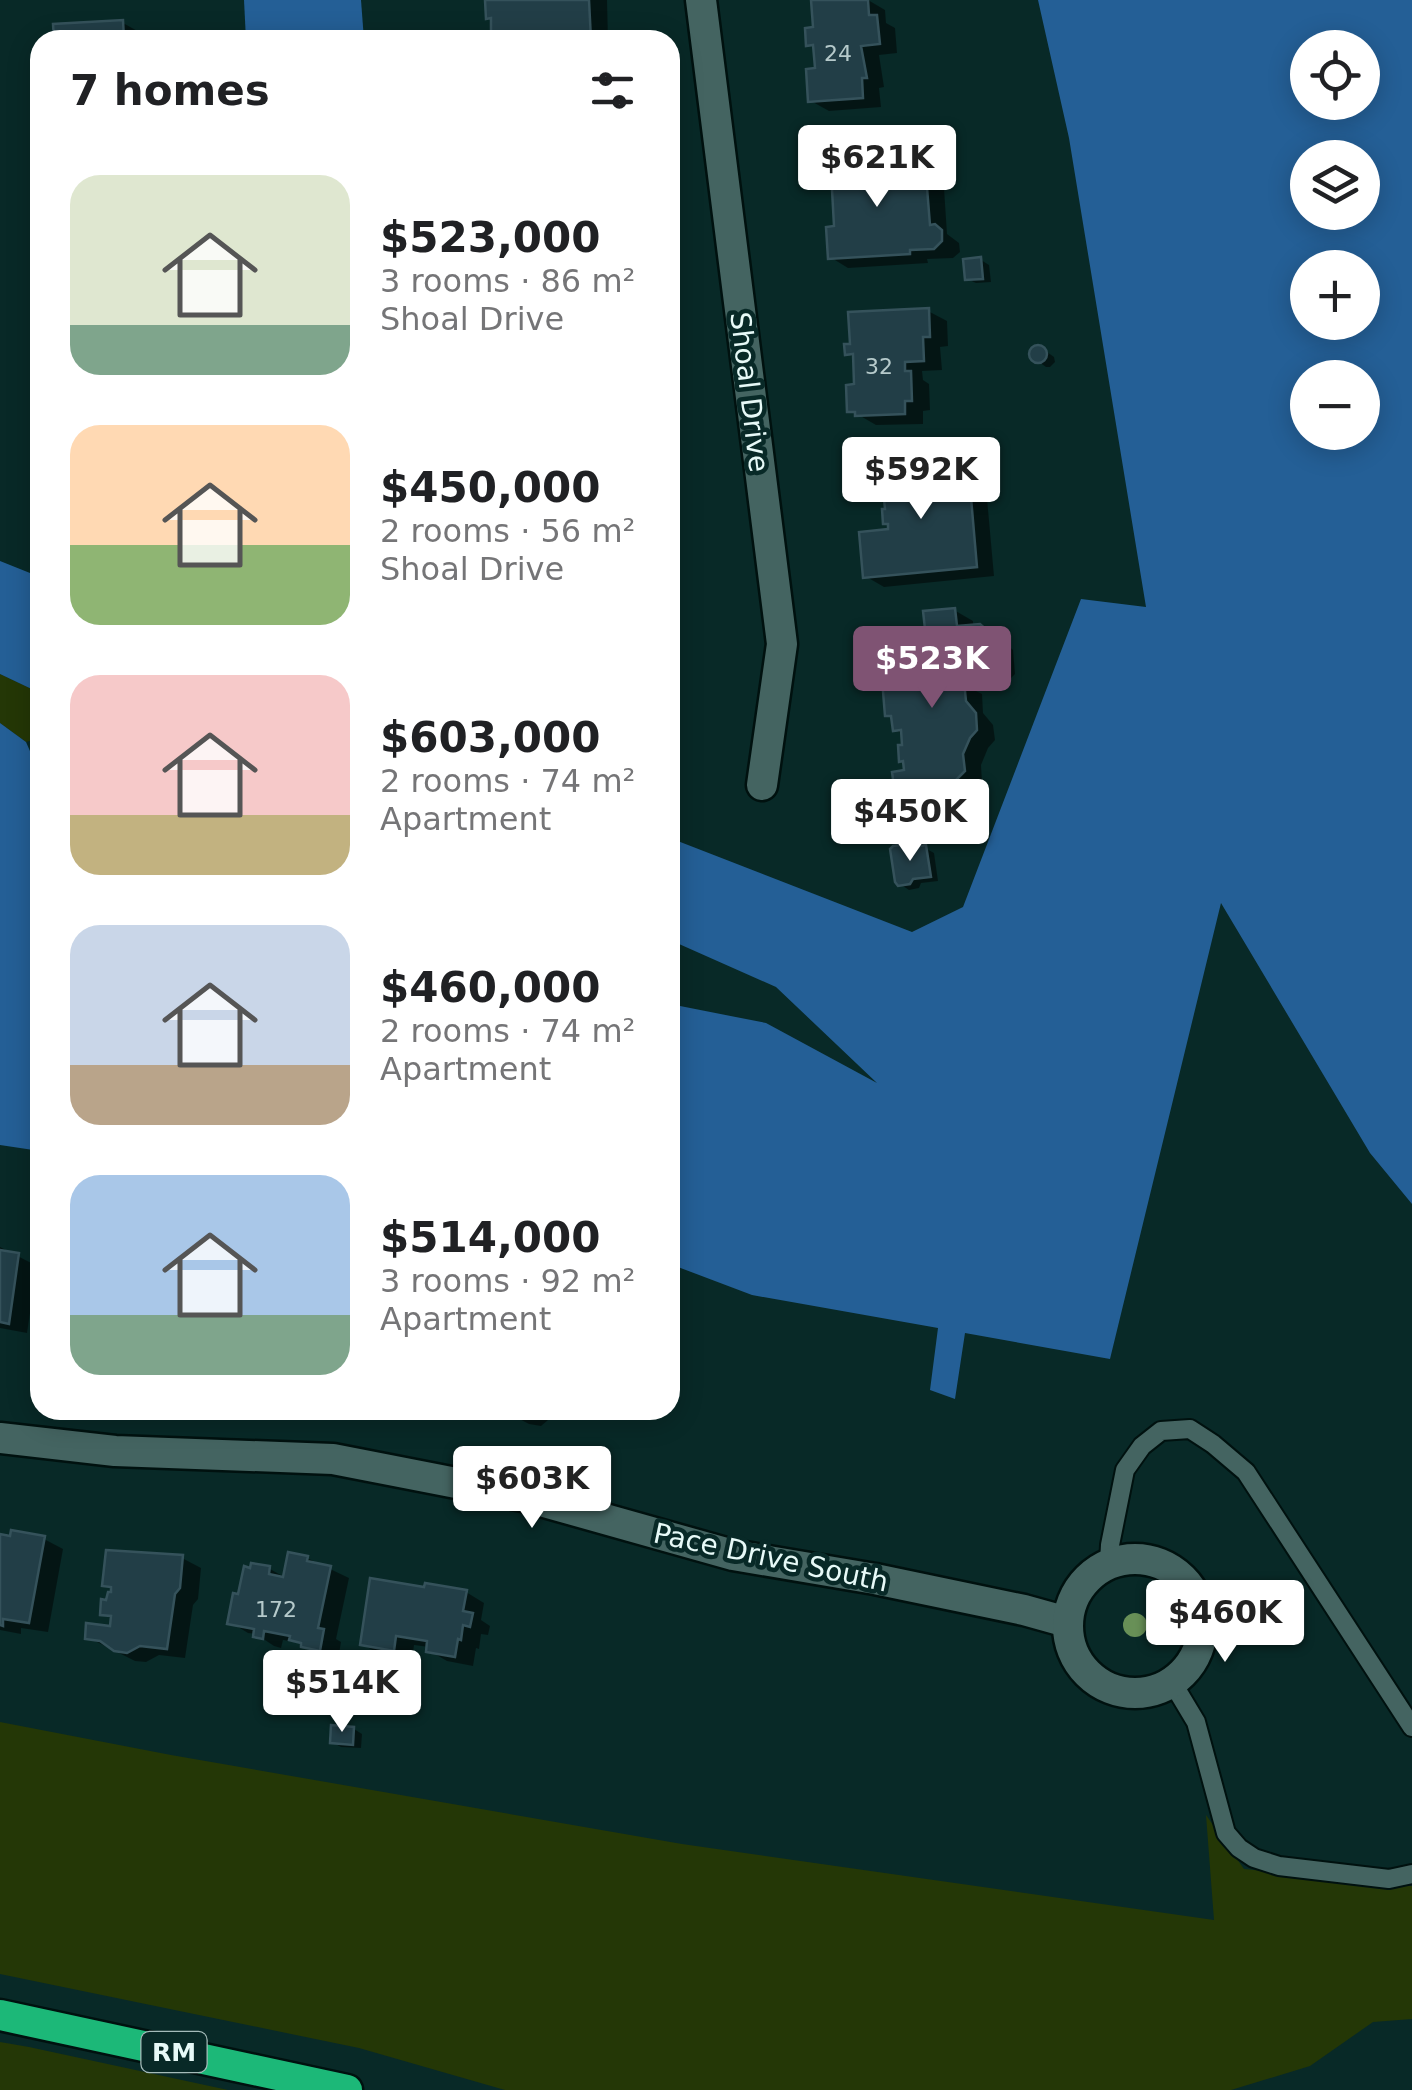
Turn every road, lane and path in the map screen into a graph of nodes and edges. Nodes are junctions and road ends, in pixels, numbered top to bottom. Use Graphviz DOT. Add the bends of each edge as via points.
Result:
graph roads {
  1 [pos="700,0"];
  2 [pos="762,784"];
  3 [pos="0,1438"];
  4 [pos="1109,1562"];
  5 [pos="1067,1622"];
  6 [pos="1172,1682"];
  7 [pos="1412,1727"];
  8 [pos="1412,1874"];
  9 [pos="0,2015"];
  10 [pos="347,2090"];
  1 -- 2 [label="street, Shoal Drive" via="782,644"];
  3 -- 5 [label="street, Pace Drive South" via="332,1459 524,1496 734,1555"];
  4 -- 5 [label="street" via="1073,1598"];
  4 -- 6 [label="street" via="1146,1558 1175,1570 1192,1587 1202,1638 1186,1671"];
  4 -- 7 [label="lane" via="1125,1470 1161,1432 1190,1429 1246,1472"];
  5 -- 6 [label="street" via="1077,1661 1092,1679 1121,1693 1145,1693"];
  6 -- 8 [label="lane" via="1196,1722 1226,1833 1239,1848 1279,1866 1389,1879"];
  9 -- 10 [label="highway, RM"];
}
